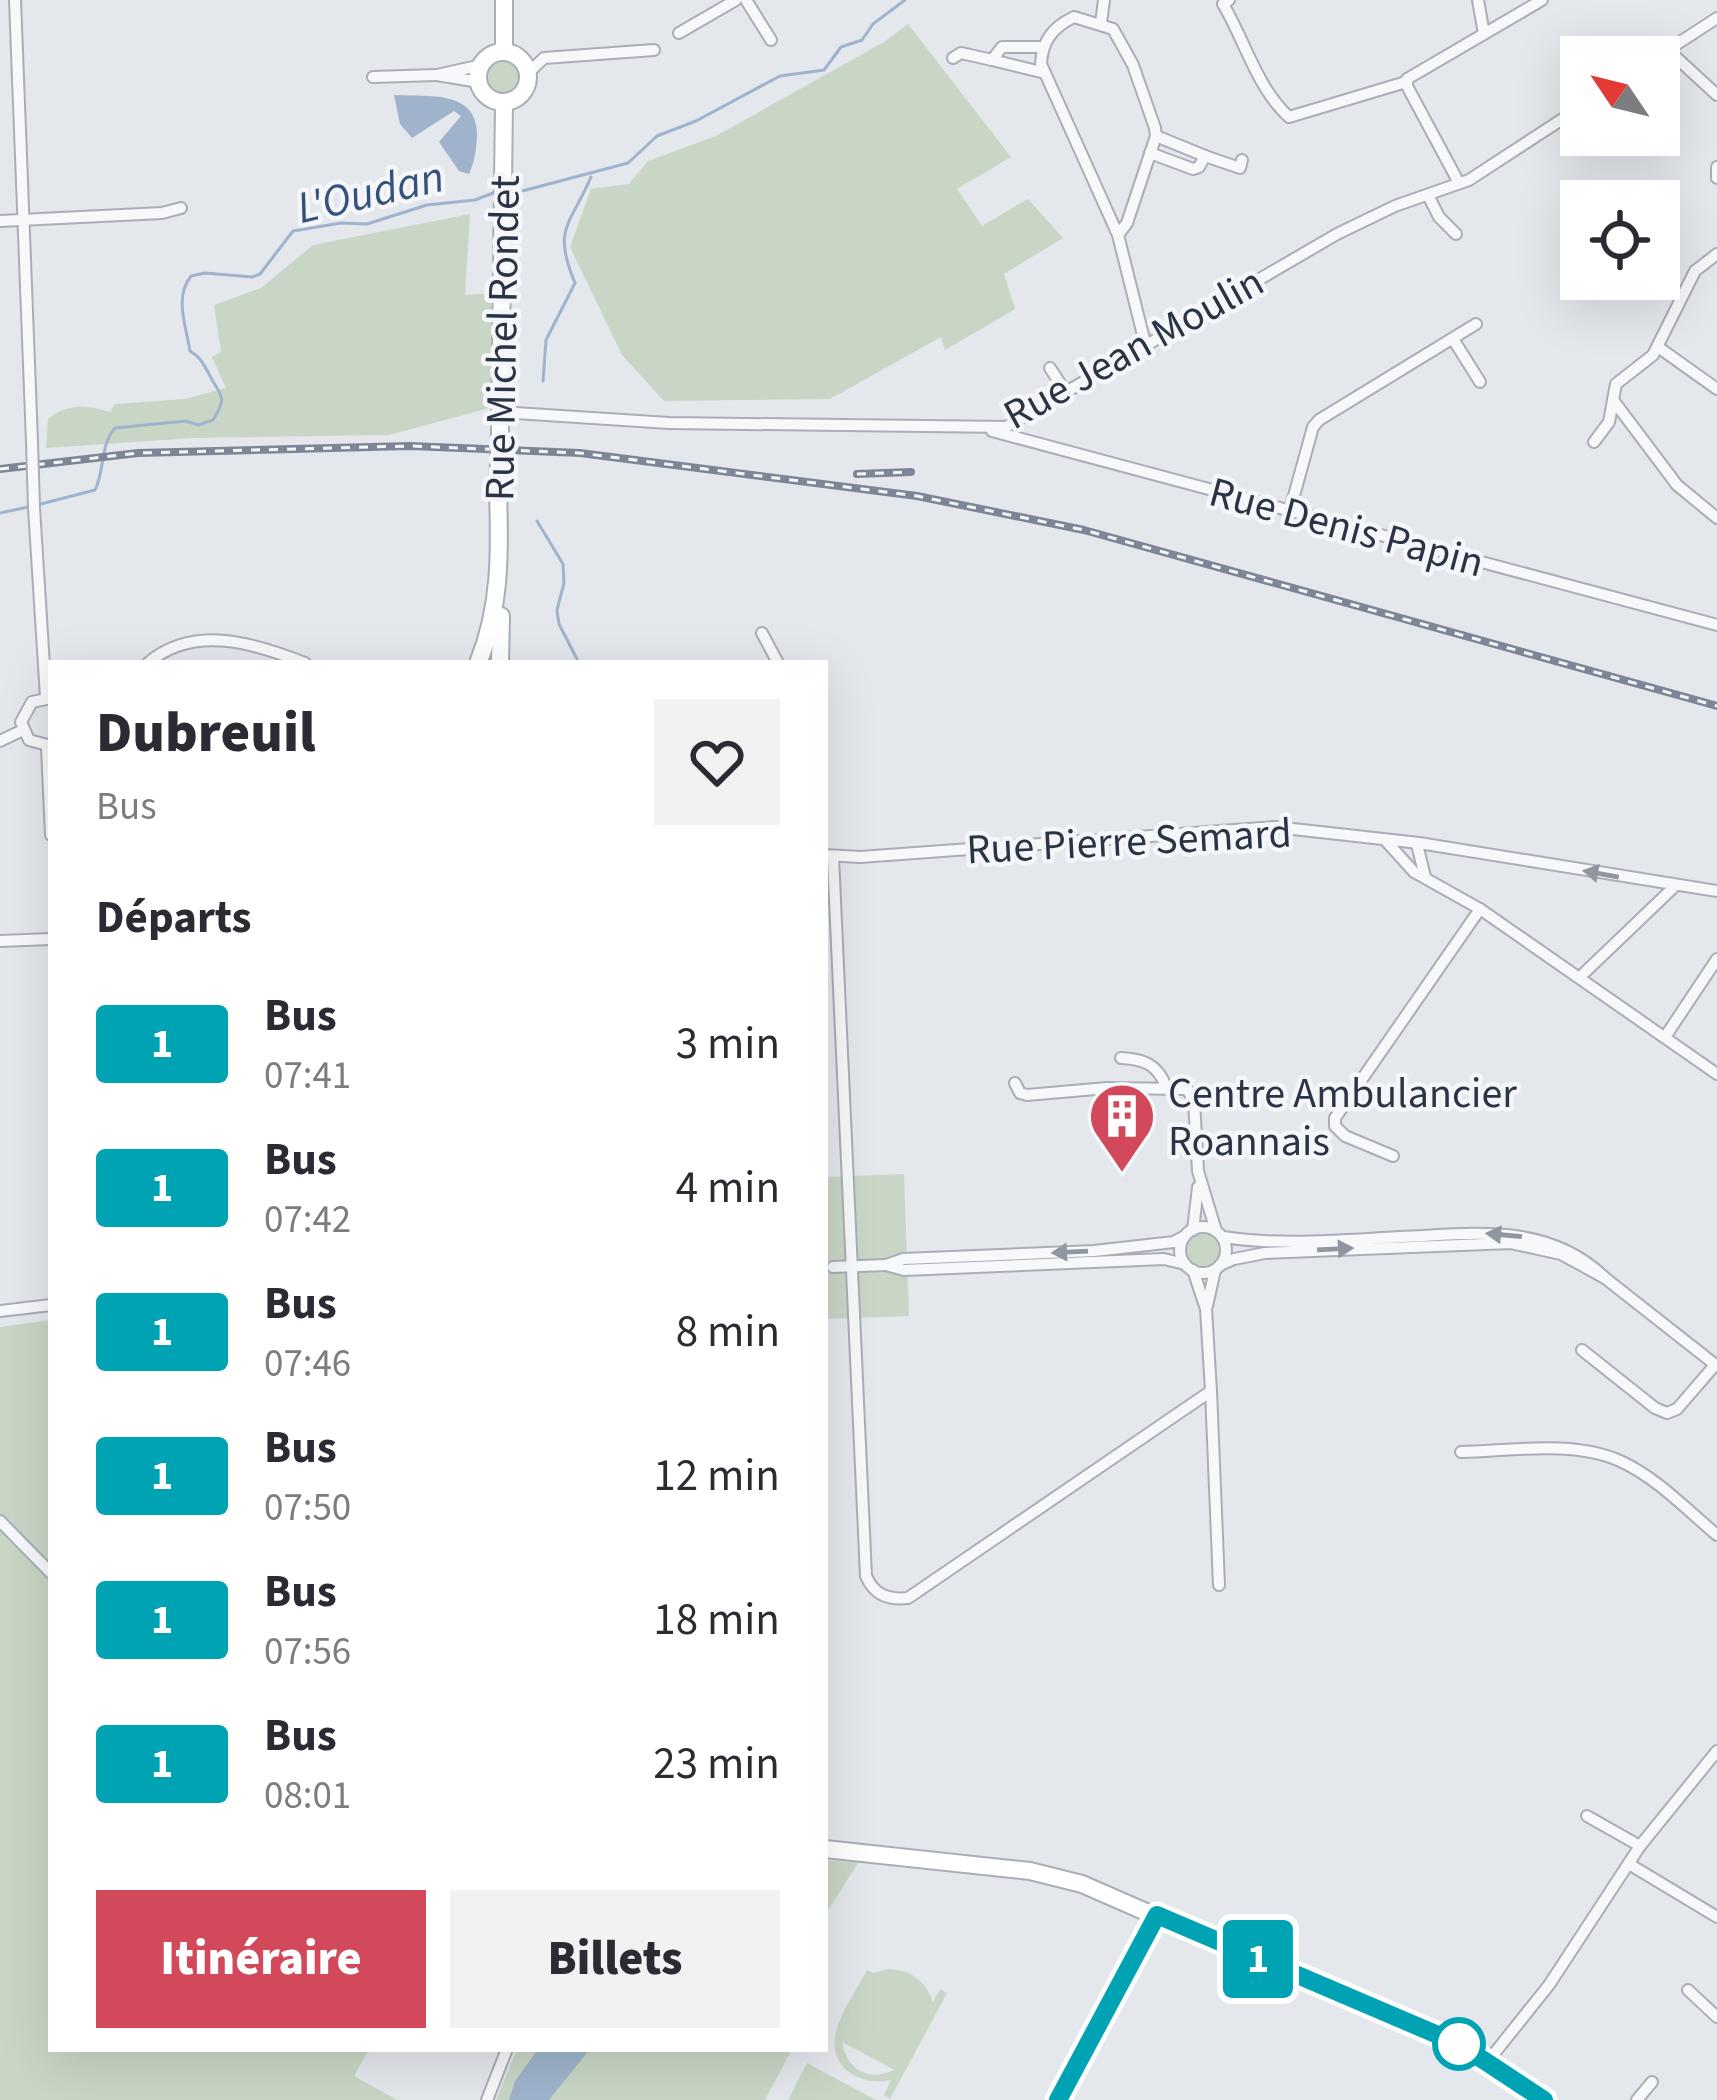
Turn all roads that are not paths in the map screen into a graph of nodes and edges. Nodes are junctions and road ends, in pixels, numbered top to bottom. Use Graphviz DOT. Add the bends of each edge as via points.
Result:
graph roads {
  1 [pos="15,0"];
  2 [pos="504,0"];
  3 [pos="736,0"];
  4 [pos="746,0"];
  5 [pos="1083,0"];
  6 [pos="1104,0"];
  7 [pos="1478,0"];
  8 [pos="1542,0"];
  9 [pos="1224,2"];
  10 [pos="715,5"];
  11 [pos="1079,18"];
  12 [pos="1717,18"];
  13 [pos="1101,23"];
  14 [pos="679,33"];
  15 [pos="1484,34"];
  16 [pos="771,40"];
  17 [pos="1680,42"];
  18 [pos="1042,47"];
  19 [pos="654,50"];
  20 [pos="504,52"];
  21 [pos="952,58"];
  22 [pos="992,60"];
  23 [pos="1680,67"];
  24 [pos="480,73"];
  25 [pos="528,73"];
  26 [pos="1045,73"];
  27 [pos="374,76"];
  28 [pos="1406,82"];
  29 [pos="1717,95"];
  30 [pos="504,102"];
  31 [pos="1560,121"];
  32 [pos="1156,136"];
  33 [pos="1150,153"];
  34 [pos="1205,156"];
  35 [pos="1242,160"];
  36 [pos="1717,167"];
  37 [pos="1717,178"];
  38 [pos="1459,183"];
  39 [pos="1427,195"];
  40 [pos="181,208"];
  41 [pos="0,220"];
  42 [pos="24,220"];
  43 [pos="1456,234"];
  44 [pos="1118,235"];
  45 [pos="1717,254"];
  46 [pos="1476,325"];
  47 [pos="1453,338"];
  48 [pos="1145,344"];
  49 [pos="1658,346"];
  50 [pos="1050,368"];
  51 [pos="1480,382"];
  52 [pos="1717,389"];
  53 [pos="1065,392"];
  54 [pos="1612,398"];
  55 [pos="501,412"];
  56 [pos="977,427"];
  57 [pos="1594,442"];
  58 [pos="1290,510"];
  59 [pos="1717,518"];
  60 [pos="498,573"];
  61 [pos="1717,625"];
  62 [pos="762,633"];
  63 [pos="152,660"];
  64 [pos="294,660"];
  65 [pos="479,660"];
  66 [pos="500,660"];
  67 [pos="776,660"];
  68 [pos="48,698"];
  69 [pos="22,730"];
  70 [pos="0,741"];
  71 [pos="48,746"];
  72 [pos="1383,839"];
  73 [pos="1419,843"];
  74 [pos="829,856"];
  75 [pos="1401,856"];
  76 [pos="1425,878"];
  77 [pos="1676,886"];
  78 [pos="1717,891"];
  79 [pos="1480,909"];
  80 [pos="48,939"];
  81 [pos="0,941"];
  82 [pos="1717,958"];
  83 [pos="1580,977"];
  84 [pos="1665,1037"];
  85 [pos="1121,1058"];
  86 [pos="1717,1074"];
  87 [pos="1015,1083"];
  88 [pos="1166,1087"];
  89 [pos="1393,1156"];
  90 [pos="1198,1172"];
  91 [pos="1189,1233"];
  92 [pos="1219,1234"];
  93 [pos="886,1265"];
  94 [pos="828,1267"];
  95 [pos="852,1267"];
  96 [pos="1189,1267"];
  97 [pos="1218,1268"];
  98 [pos="1605,1278"];
  99 [pos="48,1305"];
  100 [pos="1206,1310"];
  101 [pos="0,1311"];
  102 [pos="1582,1350"];
  103 [pos="1716,1365"];
  104 [pos="1211,1391"];
  105 [pos="1461,1453"];
  106 [pos="0,1521"];
  107 [pos="1717,1534"];
  108 [pos="48,1571"];
  109 [pos="1219,1585"];
  110 [pos="1717,1751"];
  111 [pos="1587,1816"];
  112 [pos="1640,1846"];
  113 [pos="828,1850"];
  114 [pos="1630,1864"];
  115 [pos="1157,1915"];
  116 [pos="1717,1917"];
  117 [pos="1688,1990"];
  118 [pos="1717,2017"];
  119 [pos="506,2052"];
  120 [pos="1489,2060"];
  121 [pos="1652,2082"];
  122 [pos="487,2100"];
  123 [pos="1058,2100"];
  124 [pos="1544,2100"];
  125 [pos="1637,2100"];
  1 -- 42 [label="street"];
  2 -- 20 [label="street"];
  3 -- 10 [label="street"];
  4 -- 16 [label="street"];
  5 -- 11 [label="street"];
  6 -- 13 [label="street"];
  7 -- 15 [label="street"];
  8 -- 15 [label="street"];
  9 -- 28 [label="street" via="1248,57 1289,117"];
  10 -- 14 [label="street"];
  11 -- 13 [label="street"];
  11 -- 18 [label="street" via="1069,18"];
  12 -- 17 [label="street"];
  13 -- 32 [label="street" via="1113,29 1132,65"];
  15 -- 28 [label="street"];
  18 -- 22 [label="street" via="1002,47"];
  18 -- 26 [label="street"];
  19 -- 25 [label="street" via="544,58"];
  20 -- 24 [label="street"];
  20 -- 25 [label="street" via="520,58"];
  21 -- 22 [label="street"];
  22 -- 26 [label="street"];
  23 -- 29 [label="street"];
  24 -- 27 [label="street"];
  24 -- 30 [label="street" via="490,99"];
  25 -- 30 [label="street" via="525,90"];
  26 -- 44 [label="street"];
  28 -- 38 [label="street"];
  30 -- 55 [label="street, Rue Michel Rondet"];
  31 -- 38 [label="street, Rue Jean Moulin"];
  32 -- 33 [label="street"];
  32 -- 34 [label="street"];
  33 -- 34 [label="street" via="1193,169"];
  33 -- 44 [label="street"];
  34 -- 35 [label="street" via="1240,168"];
  36 -- 37 [label="street"];
  38 -- 39 [label="street, Rue Jean Moulin"];
  39 -- 43 [label="street"];
  39 -- 48 [label="street, Rue Jean Moulin" via="1337,234"];
  40 -- 42 [label="street"];
  41 -- 42 [label="street"];
  42 -- 68 [label="street, bridge"];
  44 -- 48 [label="street"];
  45 -- 49 [label="street" via="1695,271"];
  46 -- 47 [label="street"];
  47 -- 51 [label="street"];
  47 -- 58 [label="street" via="1319,420"];
  48 -- 53 [label="street, Rue Jean Moulin"];
  49 -- 52 [label="street"];
  49 -- 54 [label="street" via="1619,380"];
  50 -- 53 [label="street"];
  53 -- 56 [label="street, Rue Jean Moulin" via="1006,427"];
  54 -- 57 [label="street" via="1610,422"];
  54 -- 59 [label="street" via="1677,485"];
  55 -- 56 [label="street, Rue Jean Moulin"];
  55 -- 60 [label="street, Rue Michel Rondet, bridge"];
  56 -- 58 [label="street, Rue Denis Papin"];
  58 -- 61 [label="street, Rue Denis Papin"];
  60 -- 65 [label="street, Rue Michel Rondet"];
  60 -- 66 [label="street, Rue Michel Rondet"];
  62 -- 67 [label="street"];
  63 -- 64 [label="street" via="200,639"];
  68 -- 69 [label="street" via="27,707"];
  69 -- 70 [label="street"];
  69 -- 71 [label="street"];
  72 -- 73 [label="street, Rue Pierre Semard"];
  72 -- 74 [label="street, Rue Pierre Semard" via="1275,827"];
  72 -- 75 [label="street"];
  73 -- 75 [label="street"];
  73 -- 76 [label="street"];
  77 -- 73 [label="street, Rue Pierre Semard, one-way"];
  74 -- 95 [label="street"];
  75 -- 76 [label="street"];
  76 -- 79 [label="street"];
  77 -- 78 [label="street, Rue Pierre Semard"];
  77 -- 83 [label="street"];
  79 -- 83 [label="street"];
  79 -- 89 [label="street" via="1335,1118 1345,1136"];
  80 -- 81 [label="street"];
  82 -- 84 [label="street"];
  83 -- 84 [label="street"];
  84 -- 86 [label="street"];
  85 -- 88 [label="street" via="1156,1069"];
  87 -- 88 [label="street" via="1027,1095"];
  88 -- 90 [label="street" via="1187,1089 1195,1101"];
  90 -- 91 [label="street"];
  90 -- 92 [label="street"];
  91 -- 92 [label="street" via="1204,1227"];
  91 -- 93 [label="street, one-way" via="1174,1242 1094,1251"];
  91 -- 96 [label="street" via="1180,1250"];
  92 -- 97 [label="street" via="1226,1252"];
  98 -- 92 [label="street, one-way" via="1565,1248 1510,1234 1297,1241"];
  93 -- 95 [label="street"];
  93 -- 96 [label="street" via="1164,1259"];
  94 -- 95 [label="street"];
  95 -- 104 [label="street" via="866,1576 883,1596 908,1598"];
  96 -- 97 [label="street"];
  96 -- 100 [label="street"];
  97 -- 98 [label="street, one-way" via="1265,1253 1490,1242 1561,1254"];
  97 -- 100 [label="street"];
  98 -- 103 [label="street"];
  99 -- 101 [label="street"];
  100 -- 104 [label="street"];
  102 -- 103 [label="street" via="1667,1412"];
  104 -- 109 [label="street"];
  105 -- 107 [label="street" via="1570,1450 1617,1459"];
  106 -- 108 [label="street"];
  110 -- 112 [label="street"];
  111 -- 112 [label="street"];
  112 -- 114 [label="street"];
  113 -- 115 [label="street" via="1040,1873"];
  114 -- 116 [label="street"];
  114 -- 120 [label="street"];
  115 -- 120 [label="street"];
  115 -- 123 [label="street"];
  117 -- 118 [label="street"];
  119 -- 122 [label="street"];
  120 -- 124 [label="street"];
  121 -- 125 [label="street"];
}
